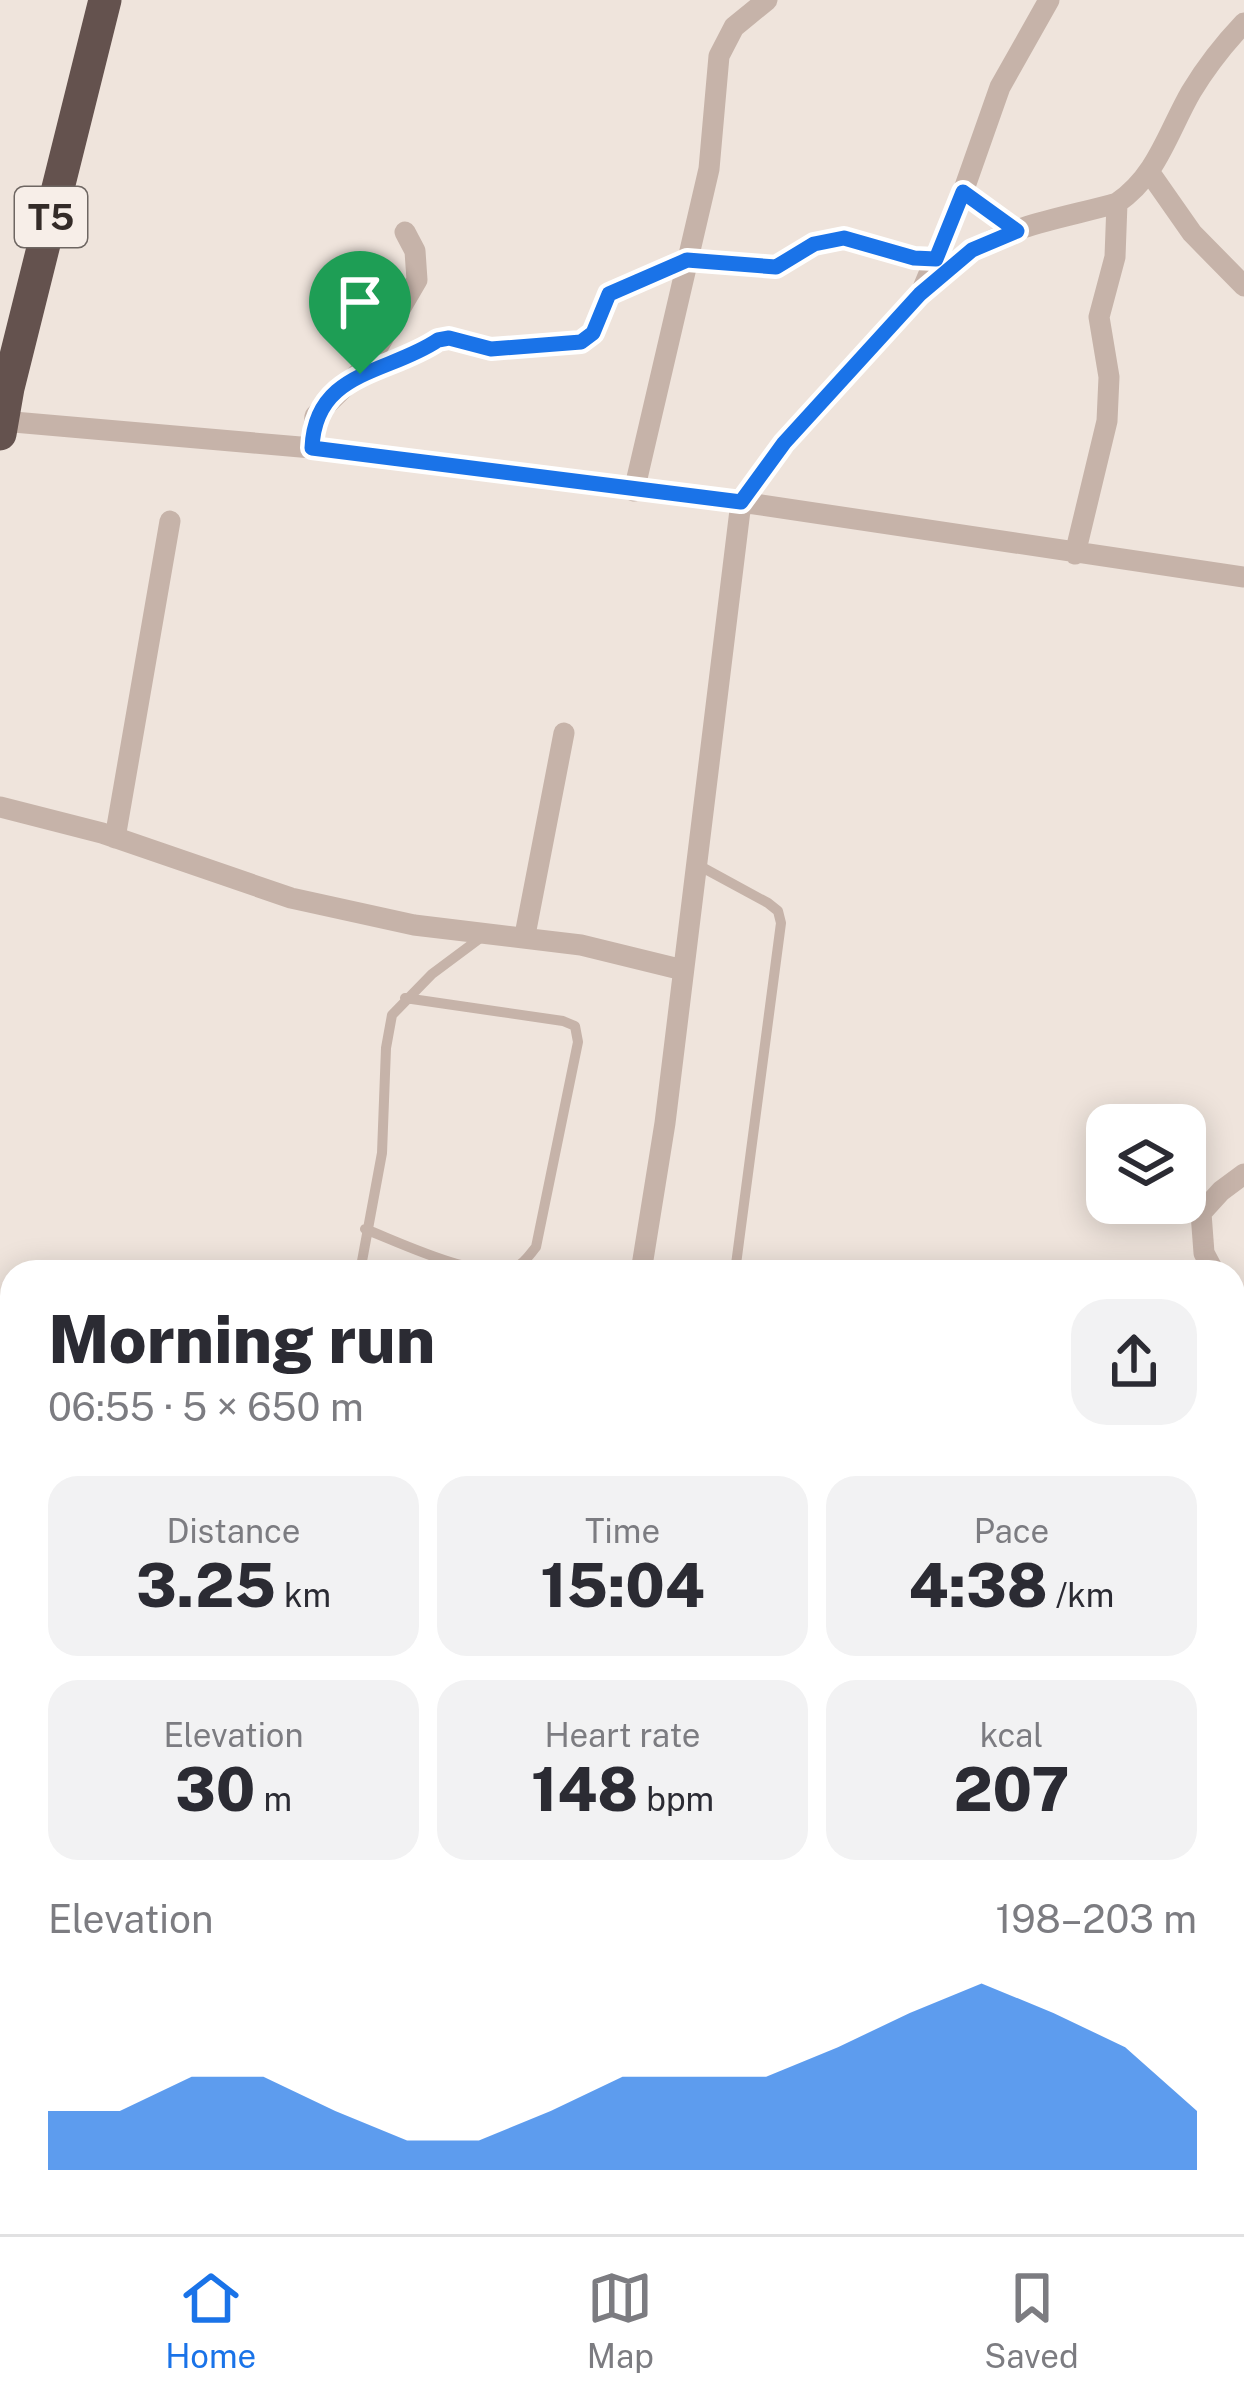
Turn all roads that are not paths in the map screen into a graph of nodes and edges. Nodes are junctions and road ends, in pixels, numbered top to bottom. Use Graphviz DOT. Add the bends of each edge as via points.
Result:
graph roads {
  1 [pos="105,0"];
  2 [pos="736,0"];
  3 [pos="767,0"];
  4 [pos="1049,0"];
  5 [pos="1244,23"];
  6 [pos="734,27"];
  7 [pos="1150,173"];
  8 [pos="963,192"];
  9 [pos="1117,203"];
  10 [pos="1017,231"];
  11 [pos="405,232"];
  12 [pos="1244,286"];
  13 [pos="920,294"];
  14 [pos="3,407"];
  15 [pos="312,448"];
  16 [pos="634,491"];
  17 [pos="741,502"];
  18 [pos="170,521"];
  19 [pos="1075,554"];
  20 [pos="1244,577"];
  21 [pos="564,734"];
  22 [pos="0,807"];
  23 [pos="115,838"];
  24 [pos="695,863"];
  25 [pos="483,935"];
  26 [pos="525,935"];
  27 [pos="682,970"];
  28 [pos="405,998"];
  29 [pos="1244,1174"];
  30 [pos="365,1229"];
  31 [pos="361,1260"];
  32 [pos="448,1260"];
  33 [pos="525,1260"];
  34 [pos="643,1260"];
  35 [pos="738,1260"];
  36 [pos="1208,1260"];
  1 -- 14 [label="highway, T5"];
  2 -- 6 [label="street"];
  3 -- 6 [label="street"];
  4 -- 8 [label="street" via="1000,87"];
  5 -- 7 [label="street" via="1204,71"];
  6 -- 16 [label="street" via="715,75 709,169"];
  7 -- 9 [label="street"];
  7 -- 12 [label="street" via="1192,233"];
  8 -- 10 [label="street"];
  8 -- 13 [label="street"];
  9 -- 10 [label="street"];
  9 -- 19 [label="street" via="1100,317 1107,421"];
  10 -- 13 [label="street" via="972,250"];
  11 -- 15 [label="street" via="416,251 417,280 360,374 315,416"];
  13 -- 17 [label="street"];
  14 -- 15 [label="street"];
  15 -- 16 [label="street"];
  16 -- 17 [label="street"];
  17 -- 19 [label="street"];
  17 -- 24 [label="street"];
  18 -- 23 [label="street"];
  19 -- 20 [label="street"];
  21 -- 26 [label="street"];
  22 -- 23 [label="street"];
  23 -- 25 [label="street" via="291,898"];
  24 -- 27 [label="street"];
  24 -- 35 [label="lane" via="768,903 781,923"];
  25 -- 26 [label="street"];
  25 -- 28 [label="lane"];
  26 -- 27 [label="street"];
  27 -- 34 [label="street"];
  28 -- 30 [label="lane" via="388,1030 382,1153"];
  28 -- 33 [label="lane" via="575,1026 536,1246"];
  29 -- 36 [label="street" via="1201,1213"];
  30 -- 31 [label="lane"];
  30 -- 32 [label="lane"];
}
